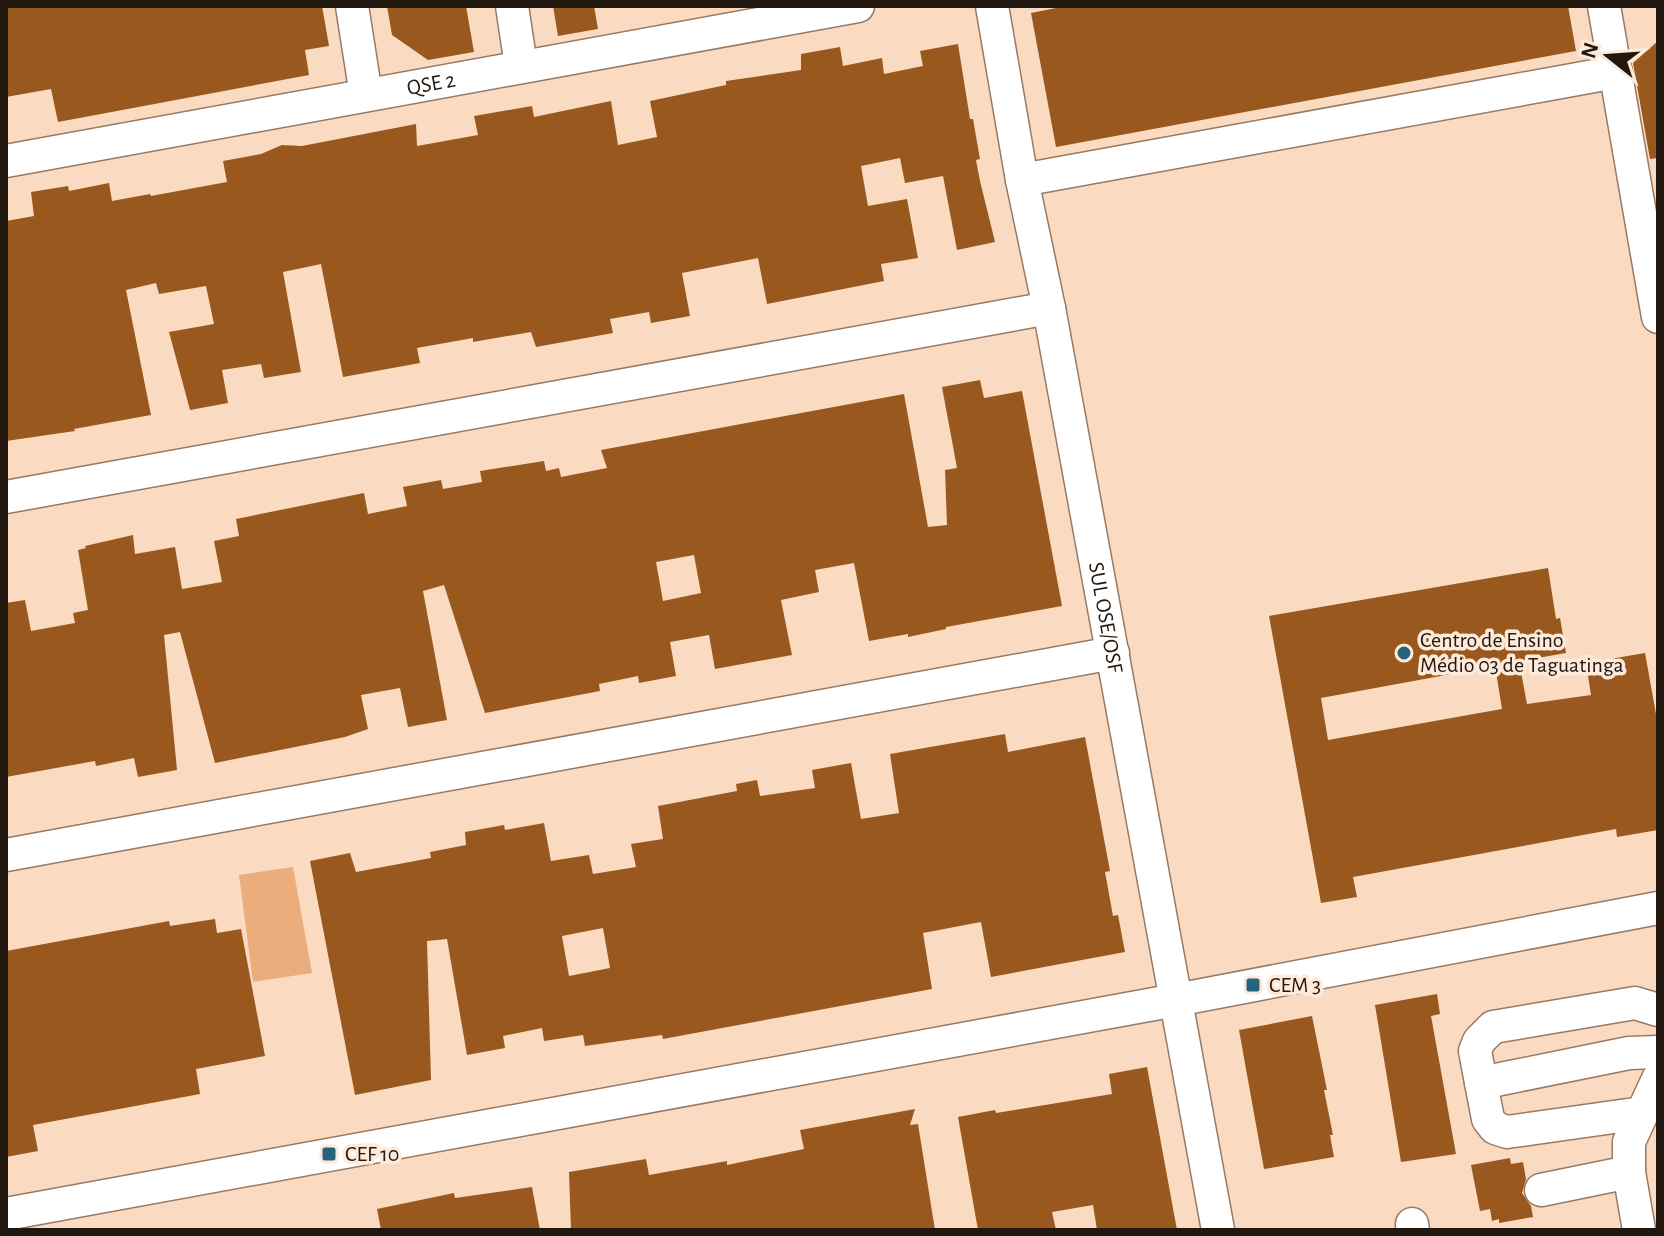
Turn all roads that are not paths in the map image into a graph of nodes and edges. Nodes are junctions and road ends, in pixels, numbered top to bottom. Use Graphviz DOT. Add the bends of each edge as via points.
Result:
graph roads {
  1 [pos="352,6"];
  2 [pos="512,6"];
  3 [pos="858,6"];
  4 [pos="992,6"];
  5 [pos="1604,6"];
  6 [pos="521,66"];
  7 [pos="1616,72"];
  8 [pos="366,95"];
  9 [pos="6,161"];
  10 [pos="1022,180"];
  11 [pos="1049,308"];
  12 [pos="1658,317"];
  13 [pos="6,497"];
  14 [pos="1113,653"];
  15 [pos="6,855"];
  16 [pos="1658,908"];
  17 [pos="1176,1000"];
  18 [pos="1658,1010"];
  19 [pos="1658,1052"];
  20 [pos="1658,1079"];
  21 [pos="1481,1083"];
  22 [pos="1642,1113"];
  23 [pos="1629,1172"];
  24 [pos="1541,1190"];
  25 [pos="6,1214"];
  26 [pos="1218,1230"];
  27 [pos="1639,1230"];
  1 -- 8 [label="street"];
  2 -- 6 [label="street"];
  3 -- 6 [label="street, QSE 2"];
  4 -- 10 [label="street, SUL OSE/OSF"];
  5 -- 7 [label="street"];
  6 -- 8 [label="street, QSE 2"];
  7 -- 10 [label="street"];
  7 -- 12 [label="street"];
  8 -- 9 [label="street, QSE 2"];
  10 -- 11 [label="street, SUL OSE/OSF"];
  11 -- 13 [label="street"];
  11 -- 14 [label="street, SUL OSE/OSF"];
  14 -- 15 [label="street"];
  14 -- 17 [label="street, SUL OSE/OSF"];
  16 -- 17 [label="street"];
  17 -- 25 [label="street"];
  17 -- 26 [label="street, SUL OSE/OSF"];
  18 -- 21 [label="street" via="1635,1003 1493,1027 1475,1051"];
  19 -- 21 [label="street" via="1629,1053"];
  20 -- 22 [label="street"];
  21 -- 22 [label="street" via="1488,1119 1507,1132"];
  22 -- 23 [label="street" via="1629,1142"];
  23 -- 24 [label="street"];
  23 -- 27 [label="street"];
}
